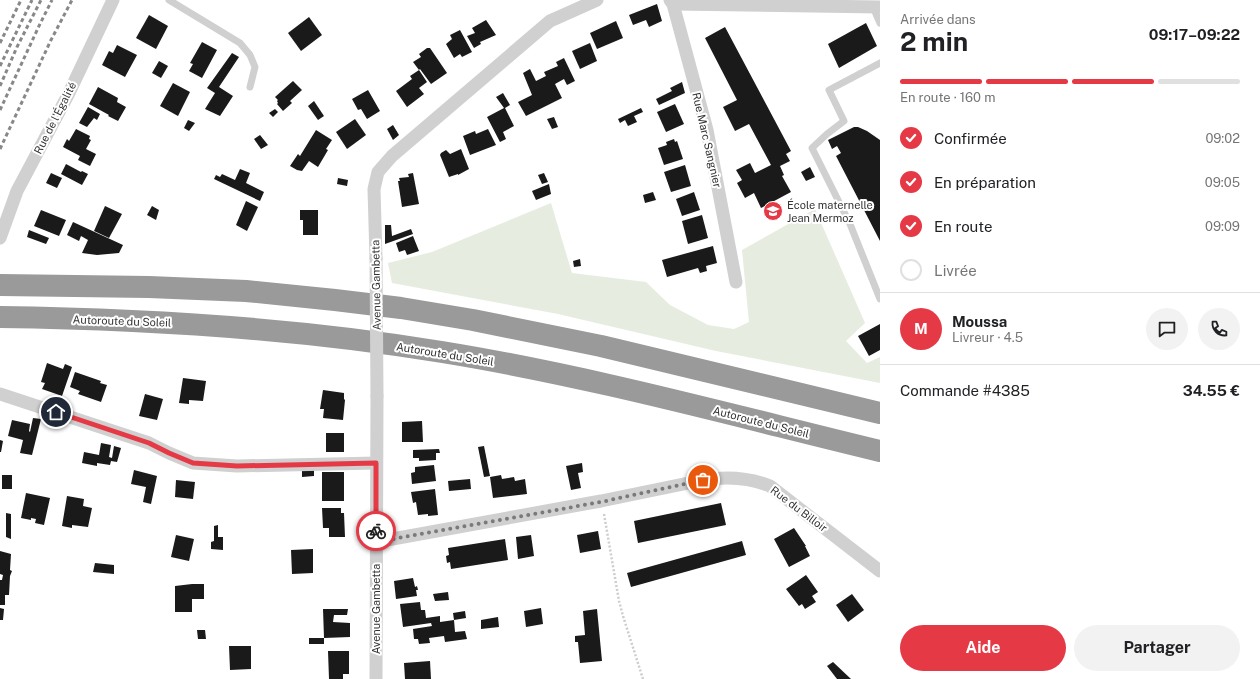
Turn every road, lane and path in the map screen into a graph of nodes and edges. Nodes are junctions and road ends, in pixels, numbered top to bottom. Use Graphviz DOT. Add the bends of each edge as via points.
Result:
graph roads {
  1 [pos="113,0"];
  2 [pos="168,0"];
  3 [pos="597,0"];
  4 [pos="672,2"];
  5 [pos="877,7"];
  6 [pos="880,23"];
  7 [pos="880,63"];
  8 [pos="250,86"];
  9 [pos="0,238"];
  10 [pos="736,282"];
  11 [pos="9,285"];
  12 [pos="880,299"];
  13 [pos="5,317"];
  14 [pos="0,394"];
  15 [pos="880,413"];
  16 [pos="880,451"];
  17 [pos="376,463"];
  18 [pos="601,502"];
  19 [pos="376,542"];
  20 [pos="880,571"];
  21 [pos="376,679"];
  22 [pos="643,679"];
  1 -- 9 [label="street, Rue de l'Égalité" via="68,95 16,192"];
  2 -- 8 [label="lane" via="240,44 250,55 255,67"];
  3 -- 17 [label="street, Avenue Gambetta, bridge" via="550,21 392,156 378,172 374,189"];
  4 -- 5 [label="street"];
  4 -- 10 [label="street, Rue Marc Sangnier" via="707,130"];
  5 -- 6 [label="lane"];
  7 -- 12 [label="lane" via="829,90 844,121 812,148 850,224"];
  11 -- 15 [label="highway" via="246,291 401,308 600,346"];
  13 -- 16 [label="highway, Autoroute du Soleil" via="231,327 441,352 583,379"];
  14 -- 17 [label="street" via="149,443 193,463 237,466"];
  17 -- 19 [label="street, Avenue Gambetta"];
  18 -- 19 [label="street, Rue du Billoir"];
  18 -- 20 [label="street, Rue du Billoir" via="718,477 758,481 770,486"];
  18 -- 22 [label="path" via="619,601"];
  19 -- 21 [label="street, Avenue Gambetta"];
}
